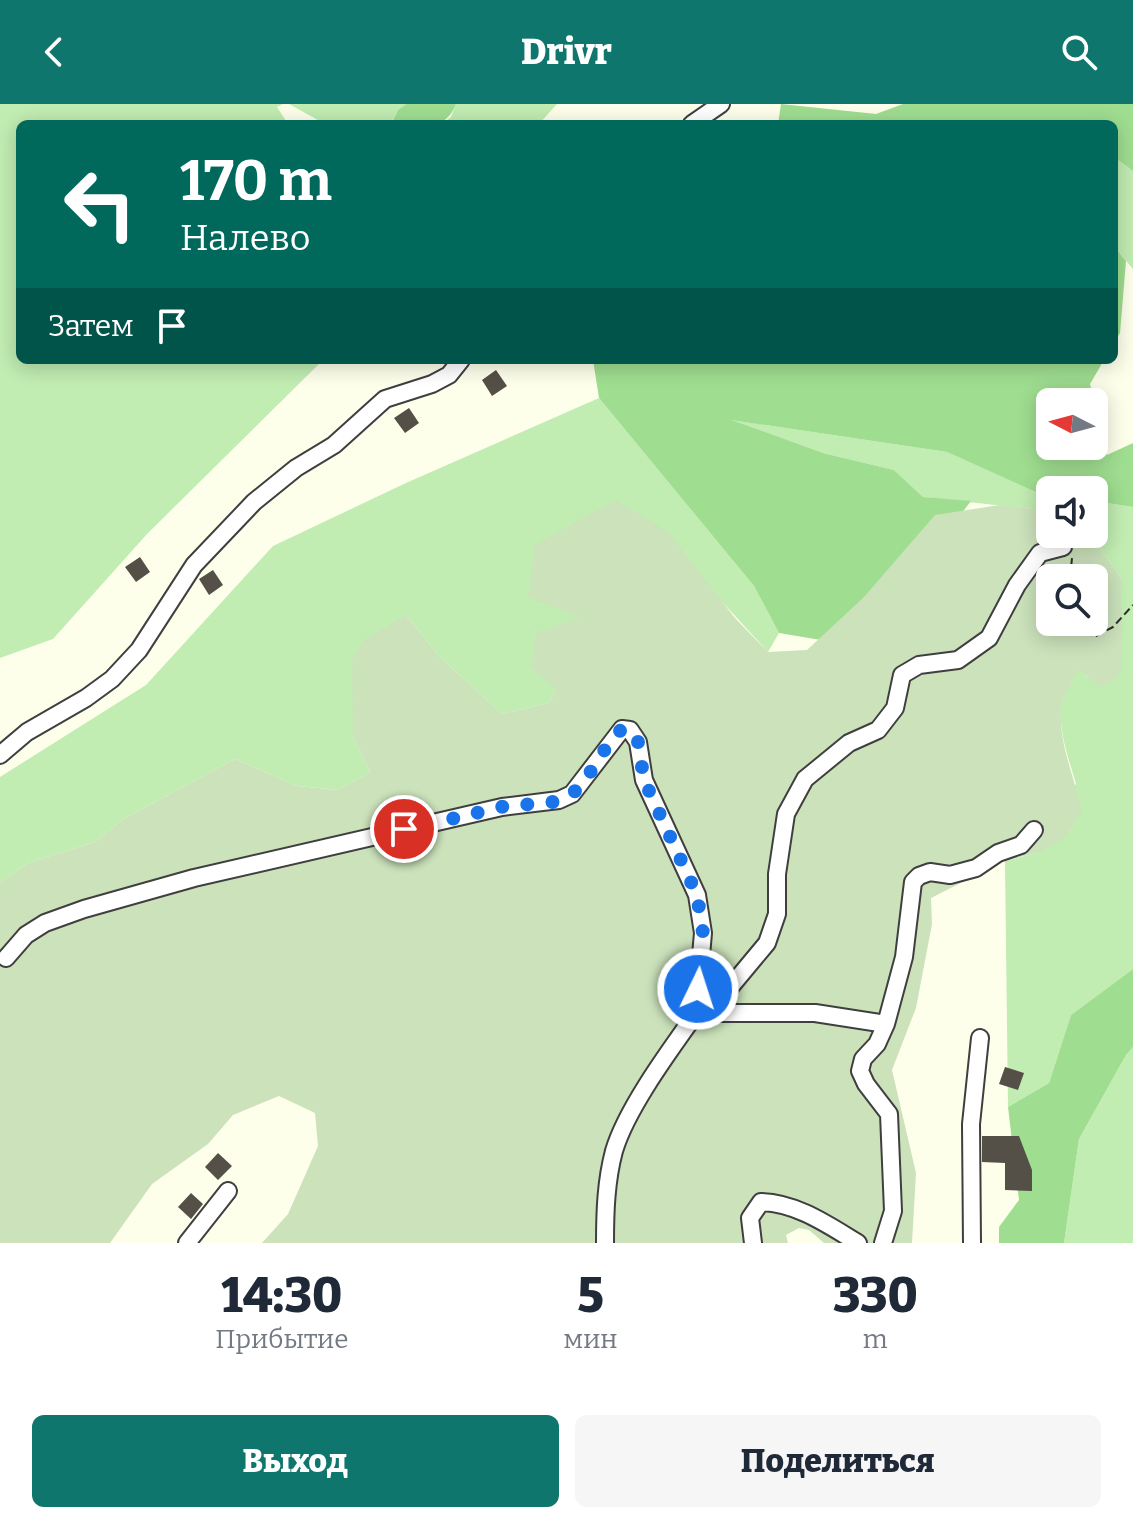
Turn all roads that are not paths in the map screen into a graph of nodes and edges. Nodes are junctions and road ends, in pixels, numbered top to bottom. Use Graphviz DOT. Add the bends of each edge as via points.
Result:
graph roads {
  1 [pos="721,104"];
  2 [pos="698,120"];
  3 [pos="458,364"];
  4 [pos="1059,548"];
  5 [pos="0,755"];
  6 [pos="1034,830"];
  7 [pos="6,958"];
  8 [pos="707,1006"];
  9 [pos="886,1024"];
  10 [pos="980,1038"];
  11 [pos="228,1191"];
  12 [pos="187,1243"];
  13 [pos="605,1243"];
  14 [pos="753,1243"];
  15 [pos="858,1243"];
  16 [pos="883,1243"];
  17 [pos="972,1243"];
  1 -- 2 [label="street"];
  3 -- 5 [label="street" via="432,384 385,399 334,445 254,502 194,565 139,650 112,679"];
  4 -- 8 [label="street" via="1040,553 989,638 958,660 919,665 902,675 895,708 878,730 849,743 805,779 786,814 777,914 767,943 717,1003"];
  6 -- 9 [label="street" via="1021,845 976,868 950,875 930,872 913,882 904,957"];
  7 -- 8 [label="street" via="45,923 98,905 502,807 559,800 572,794 622,729 630,730 638,742 644,780 697,895 703,933 698,989"];
  8 -- 9 [label="street" via="715,1013 815,1013"];
  8 -- 13 [label="street" via="683,1032 615,1148"];
  9 -- 16 [label="street" via="860,1071 889,1114 893,1211"];
  10 -- 17 [label="street" via="971,1124"];
  11 -- 12 [label="street"];
  14 -- 15 [label="street" via="750,1218 761,1202 814,1217"];
}
